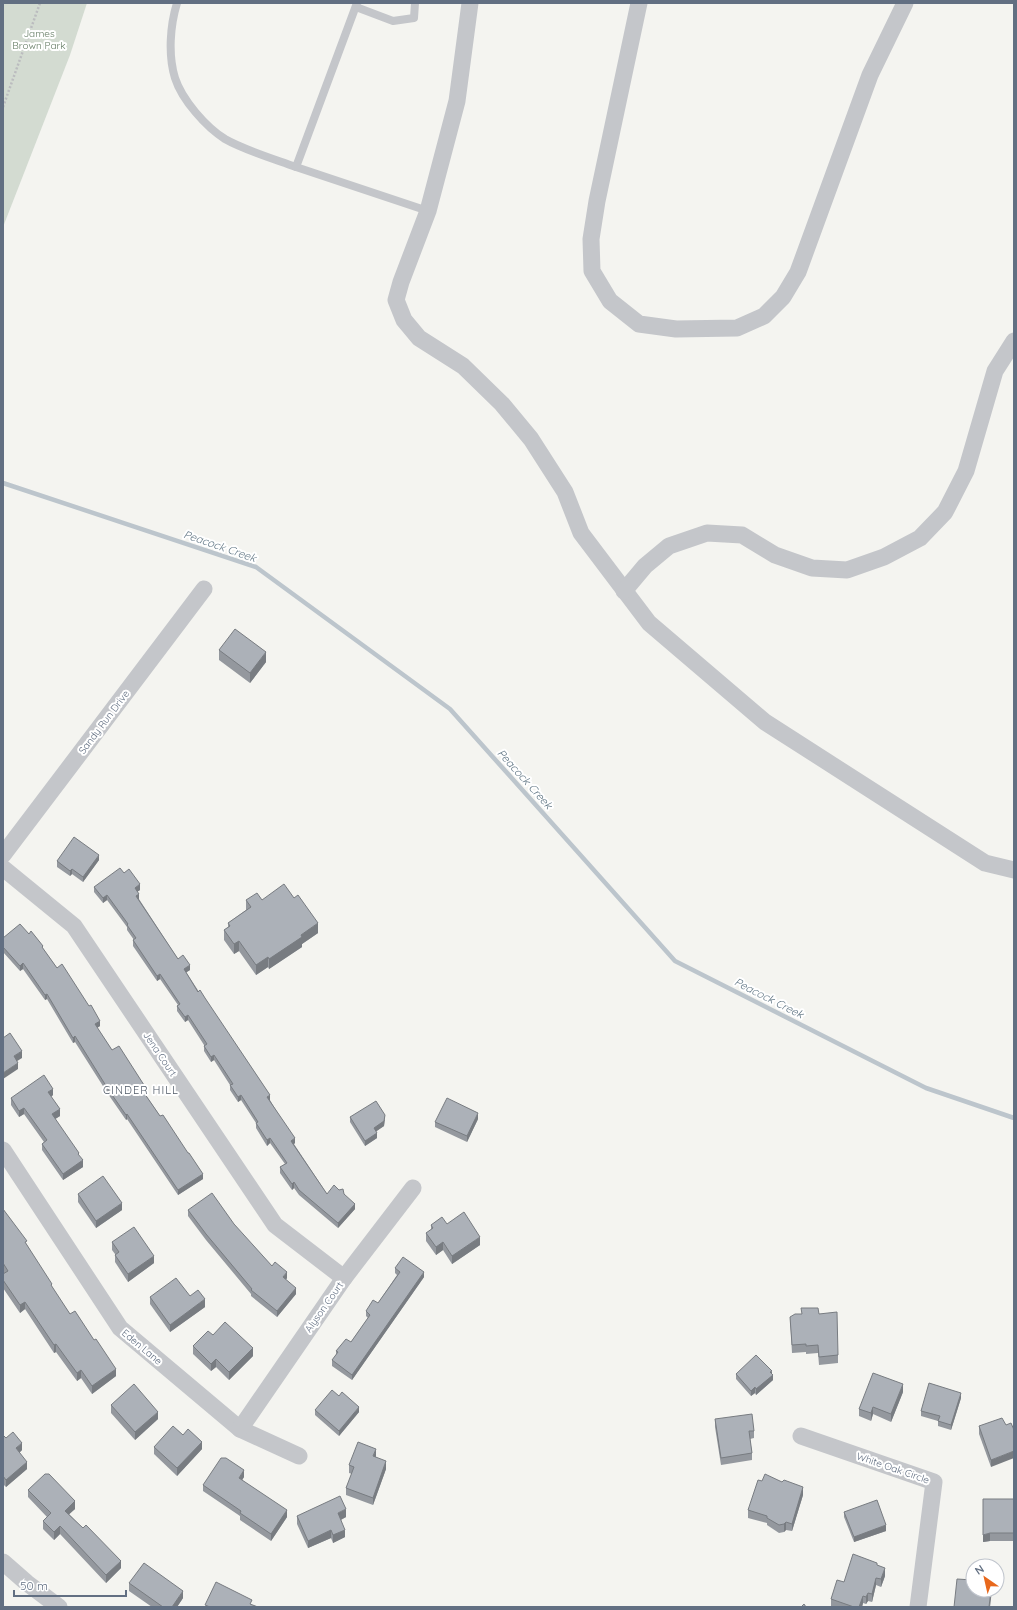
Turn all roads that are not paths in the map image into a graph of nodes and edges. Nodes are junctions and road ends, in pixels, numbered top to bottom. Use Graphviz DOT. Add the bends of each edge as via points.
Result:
graph roads {
  1 [pos="177,3"];
  2 [pos="415,3"];
  3 [pos="470,3"];
  4 [pos="639,3"];
  5 [pos="905,3"];
  6 [pos="357,5"];
  7 [pos="296,167"];
  8 [pos="428,211"];
  9 [pos="1014,341"];
  10 [pos="204,589"];
  11 [pos="624,591"];
  12 [pos="3,856"];
  13 [pos="3,868"];
  14 [pos="1014,870"];
  15 [pos="3,1150"];
  16 [pos="413,1188"];
  17 [pos="344,1278"];
  18 [pos="240,1429"];
  19 [pos="801,1436"];
  20 [pos="299,1456"];
  21 [pos="3,1562"];
  22 [pos="59,1607"];
  23 [pos="918,1607"];
  1 -- 7 [label="lane" via="172,18 171,52 175,78 190,105 208,126 226,139"];
  2 -- 6 [label="lane" via="414,18 393,21"];
  3 -- 8 [label="street" via="457,101"];
  4 -- 5 [label="street" via="597,201 591,239 592,271 610,301 639,324 676,329 738,328 764,316 783,297 798,272 870,75"];
  6 -- 7 [label="lane"];
  7 -- 8 [label="lane"];
  8 -- 11 [label="street" via="396,300 404,320 419,338 463,366 502,404 531,439 565,492 581,533"];
  9 -- 11 [label="street" via="995,371 966,471 945,512 920,538 884,557 847,570 812,568 775,555 742,535 707,533 669,546 645,566"];
  10 -- 12 [label="street, Sandy Run Drive"];
  11 -- 14 [label="street" via="649,623 764,722 985,862"];
  13 -- 17 [label="street, Jena Court" via="74,926 275,1225"];
  15 -- 18 [label="street, Eden Lane" via="120,1328"];
  16 -- 17 [label="street, Alyson Court"];
  17 -- 18 [label="street, Alyson Court"];
  18 -- 20 [label="street, Eden Lane"];
  19 -- 23 [label="street, White Oak Circle" via="934,1482"];
  21 -- 22 [label="street"];
}
